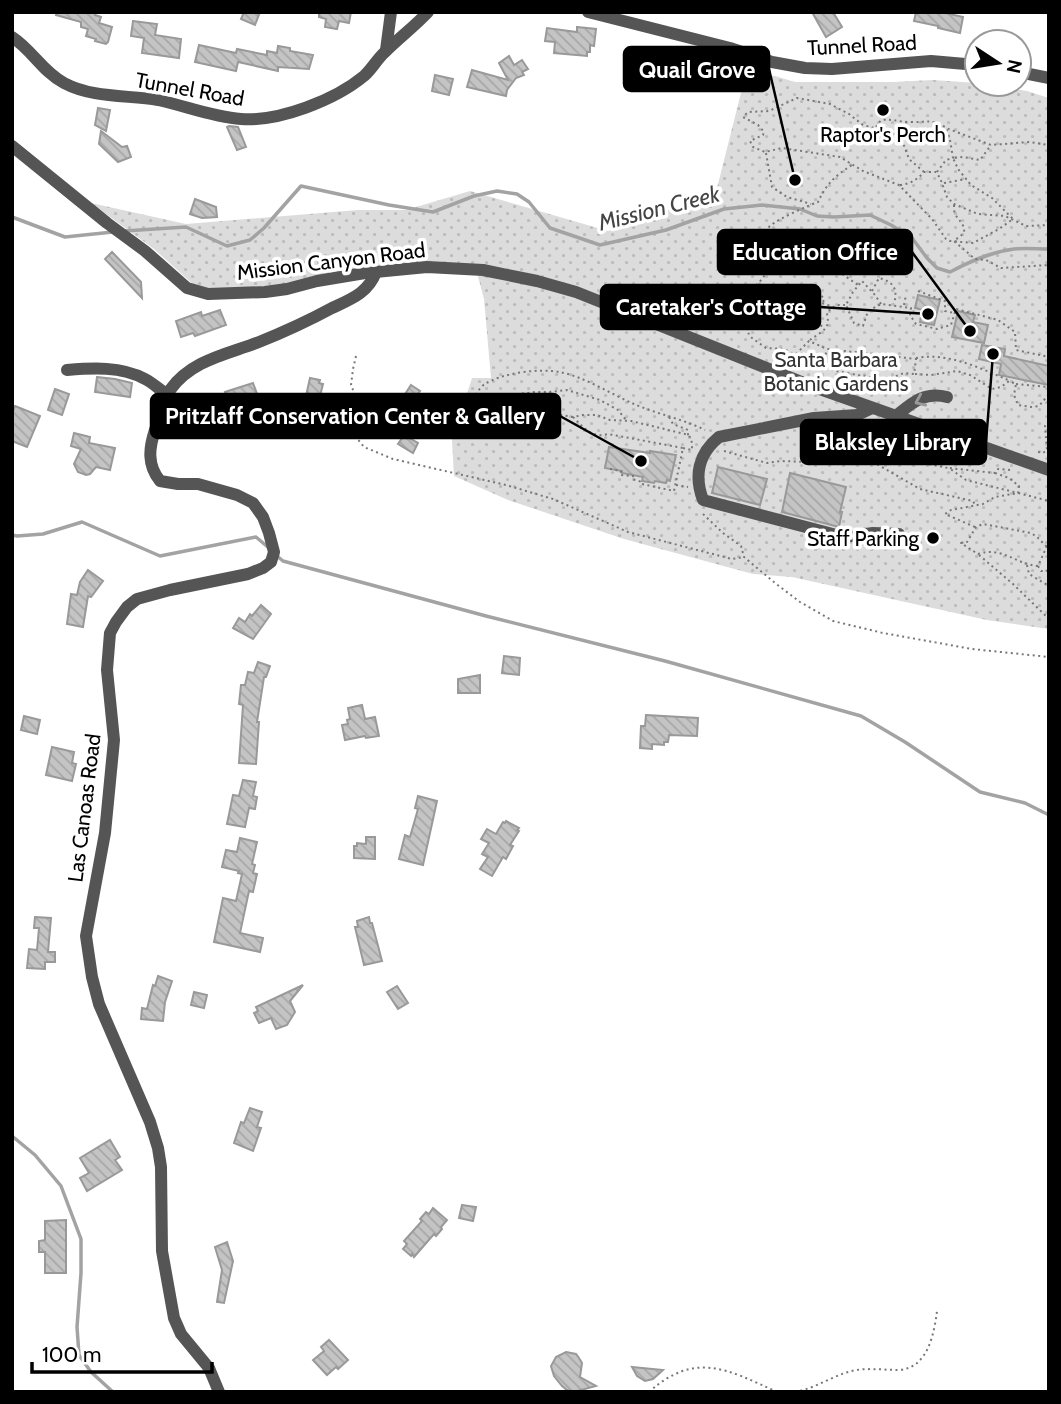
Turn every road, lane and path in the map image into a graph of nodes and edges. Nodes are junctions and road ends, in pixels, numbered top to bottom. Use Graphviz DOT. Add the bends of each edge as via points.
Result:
graph roads {
  1 [pos="391,12"];
  2 [pos="428,12"];
  3 [pos="588,12"];
  4 [pos="12,37"];
  5 [pos="386,50"];
  6 [pos="963,64"];
  7 [pos="876,128"];
  8 [pos="946,128"];
  9 [pos="991,145"];
  10 [pos="1049,145"];
  11 [pos="12,146"];
  12 [pos="765,152"];
  13 [pos="953,158"];
  14 [pos="852,165"];
  15 [pos="924,172"];
  16 [pos="936,172"];
  17 [pos="967,179"];
  18 [pos="942,184"];
  19 [pos="899,185"];
  20 [pos="954,204"];
  21 [pos="811,205"];
  22 [pos="1013,219"];
  23 [pos="1049,225"];
  24 [pos="954,242"];
  25 [pos="773,251"];
  26 [pos="1049,265"];
  27 [pos="376,272"];
  28 [pos="858,285"];
  29 [pos="872,291"];
  30 [pos="918,291"];
  31 [pos="906,295"];
  32 [pos="782,300"];
  33 [pos="795,302"];
  34 [pos="823,303"];
  35 [pos="881,304"];
  36 [pos="846,305"];
  37 [pos="894,305"];
  38 [pos="743,306"];
  39 [pos="904,306"];
  40 [pos="832,307"];
  41 [pos="955,313"];
  42 [pos="825,328"];
  43 [pos="809,341"];
  44 [pos="827,349"];
  45 [pos="796,354"];
  46 [pos="356,356"];
  47 [pos="1049,357"];
  48 [pos="916,359"];
  49 [pos="821,365"];
  50 [pos="66,370"];
  51 [pos="914,374"];
  52 [pos="1009,381"];
  53 [pos="1016,384"];
  54 [pos="1049,387"];
  55 [pos="1049,394"];
  56 [pos="168,395"];
  57 [pos="947,397"];
  58 [pos="872,408"];
  59 [pos="669,416"];
  60 [pos="895,416"];
  61 [pos="573,417"];
  62 [pos="500,418"];
  63 [pos="627,421"];
  64 [pos="1049,421"];
  65 [pos="688,436"];
  66 [pos="718,439"];
  67 [pos="683,448"];
  68 [pos="1047,450"];
  69 [pos="704,454"];
  70 [pos="863,456"];
  71 [pos="950,468"];
  72 [pos="610,469"];
  73 [pos="1010,470"];
  74 [pos="1049,470"];
  75 [pos="995,473"];
  76 [pos="1018,493"];
  77 [pos="703,500"];
  78 [pos="1049,501"];
  79 [pos="975,506"];
  80 [pos="976,527"];
  81 [pos="899,534"];
  82 [pos="1048,546"];
  83 [pos="978,554"];
  84 [pos="744,557"];
  85 [pos="1027,564"];
  86 [pos="1038,566"];
  87 [pos="1049,571"];
  88 [pos="1049,586"];
  89 [pos="1049,619"];
  90 [pos="1049,657"];
  91 [pos="937,1311"];
  92 [pos="219,1392"];
  93 [pos="649,1392"];
  94 [pos="777,1392"];
  95 [pos="795,1392"];
  1 -- 5 [label="street"];
  2 -- 5 [label="street, Tunnel Road"];
  3 -- 6 [label="street, Tunnel Road" via="805,68 931,61"];
  4 -- 5 [label="street, Tunnel Road" via="54,77 78,89 157,100 240,119 268,118 334,96 366,74"];
  7 -- 8 [label="path" via="881,120 893,119 937,122"];
  7 -- 12 [label="path" via="830,104 797,97 743,117 764,132 750,141"];
  7 -- 15 [label="path" via="902,140 909,159"];
  8 -- 9 [label="path"];
  8 -- 13 [label="path"];
  9 -- 10 [label="path"];
  9 -- 13 [label="path" via="980,160"];
  11 -- 27 [label="street, Mission Canyon Road" via="187,288 208,294 265,292"];
  12 -- 14 [label="path" via="782,148 840,158"];
  12 -- 21 [label="path" via="772,187"];
  13 -- 16 [label="path"];
  13 -- 17 [label="path"];
  14 -- 19 [label="path"];
  14 -- 21 [label="path" via="833,177 818,202"];
  15 -- 16 [label="path"];
  15 -- 19 [label="path" via="909,184"];
  16 -- 18 [label="path"];
  17 -- 18 [label="path"];
  17 -- 22 [label="path"];
  18 -- 20 [label="path"];
  19 -- 24 [label="path" via="946,239"];
  20 -- 22 [label="path" via="978,214"];
  20 -- 24 [label="path" via="964,229"];
  21 -- 25 [label="path" via="770,226 764,239"];
  22 -- 23 [label="path" via="1026,226"];
  22 -- 24 [label="path" via="973,243"];
  24 -- 26 [label="path" via="975,259 1001,268"];
  25 -- 28 [label="path" via="806,237 835,269"];
  25 -- 38 [label="path" via="771,266"];
  27 -- 56 [label="street, Las Canoas Road" via="372,283 356,296 297,326 209,359 190,371"];
  27 -- 58 [label="street, Mission Canyon Road" via="457,268 537,281 576,292"];
  28 -- 29 [label="path" via="862,281"];
  28 -- 36 [label="path"];
  29 -- 35 [label="path"];
  29 -- 37 [label="path" via="879,278 887,280 895,287"];
  30 -- 41 [label="path" via="945,301 945,311"];
  31 -- 39 [label="path"];
  32 -- 33 [label="path"];
  32 -- 34 [label="path" via="795,289 805,289 821,295"];
  32 -- 38 [label="path"];
  33 -- 34 [label="path" via="810,298"];
  33 -- 42 [label="path"];
  34 -- 40 [label="path"];
  35 -- 36 [label="path" via="868,312 863,326 854,323"];
  35 -- 37 [label="path"];
  36 -- 40 [label="path"];
  37 -- 39 [label="path"];
  38 -- 45 [label="path" via="752,338 766,348"];
  39 -- 41 [label="path" via="911,308 916,324 937,329 951,325"];
  40 -- 42 [label="path"];
  41 -- 47 [label="path" via="956,309 999,320 1014,332 1016,350"];
  42 -- 43 [label="path"];
  43 -- 44 [label="path"];
  43 -- 45 [label="path"];
  44 -- 48 [label="path"];
  44 -- 49 [label="path"];
  45 -- 49 [label="path"];
  46 -- 84 [label="path" via="352,432 365,447 393,459 553,499 628,532 732,559"];
  48 -- 51 [label="path"];
  48 -- 52 [label="path" via="954,360"];
  49 -- 51 [label="path" via="880,379"];
  50 -- 56 [label="street" via="124,372 145,379"];
  51 -- 52 [label="path" via="957,372 992,388"];
  52 -- 53 [label="path"];
  53 -- 54 [label="path"];
  53 -- 55 [label="path" via="1018,405 1039,406"];
  56 -- 92 [label="street, Las Canoas Road" via="150,448 155,474 160,481 198,484 253,503 270,533 274,552 263,569 137,599 110,633 107,670 113,753 105,833 86,936 99,1004 158,1148 162,1251 174,1318 209,1368"];
  57 -- 60 [label="street, one-way" via="937,394 918,399"];
  58 -- 60 [label="street, Mission Canyon Road"];
  58 -- 66 [label="street" via="858,415 814,418"];
  59 -- 62 [label="path" via="560,372 536,371 482,385 462,426"];
  59 -- 65 [label="path" via="673,424 688,430"];
  59 -- 66 [label="path"];
  60 -- 74 [label="street, Mission Canyon Road"];
  61 -- 62 [label="path" via="562,415 547,421 536,412"];
  61 -- 63 [label="path" via="597,415"];
  61 -- 67 [label="path" via="594,435"];
  62 -- 63 [label="path" via="509,395 568,390 600,400"];
  63 -- 65 [label="path"];
  64 -- 68 [label="path" via="1045,426"];
  65 -- 67 [label="path" via="692,450"];
  66 -- 69 [label="street"];
  67 -- 72 [label="path" via="674,491 642,484"];
  69 -- 70 [label="path" via="724,452 767,463"];
  69 -- 77 [label="street" via="698,486"];
  70 -- 71 [label="path" via="884,453"];
  70 -- 79 [label="path" via="920,489 973,501"];
  71 -- 75 [label="path"];
  71 -- 76 [label="path" via="966,480"];
  73 -- 75 [label="path"];
  75 -- 76 [label="path" via="1019,486"];
  76 -- 78 [label="path"];
  76 -- 79 [label="path"];
  77 -- 81 [label="street" via="844,537"];
  77 -- 84 [label="path" via="699,505 703,515 741,546"];
  79 -- 80 [label="path" via="945,514"];
  80 -- 82 [label="path" via="983,524 1031,533"];
  80 -- 83 [label="path" via="967,542 961,543"];
  82 -- 86 [label="path"];
  83 -- 85 [label="path" via="997,551"];
  83 -- 89 [label="path"];
  84 -- 90 [label="path" via="800,602 833,621 972,649"];
  85 -- 86 [label="path"];
  85 -- 88 [label="path" via="1029,573"];
  86 -- 87 [label="path"];
  91 -- 95 [label="path" via="929,1345 911,1367 854,1370"];
  93 -- 94 [label="path" via="679,1371 701,1366 729,1370"];
}
